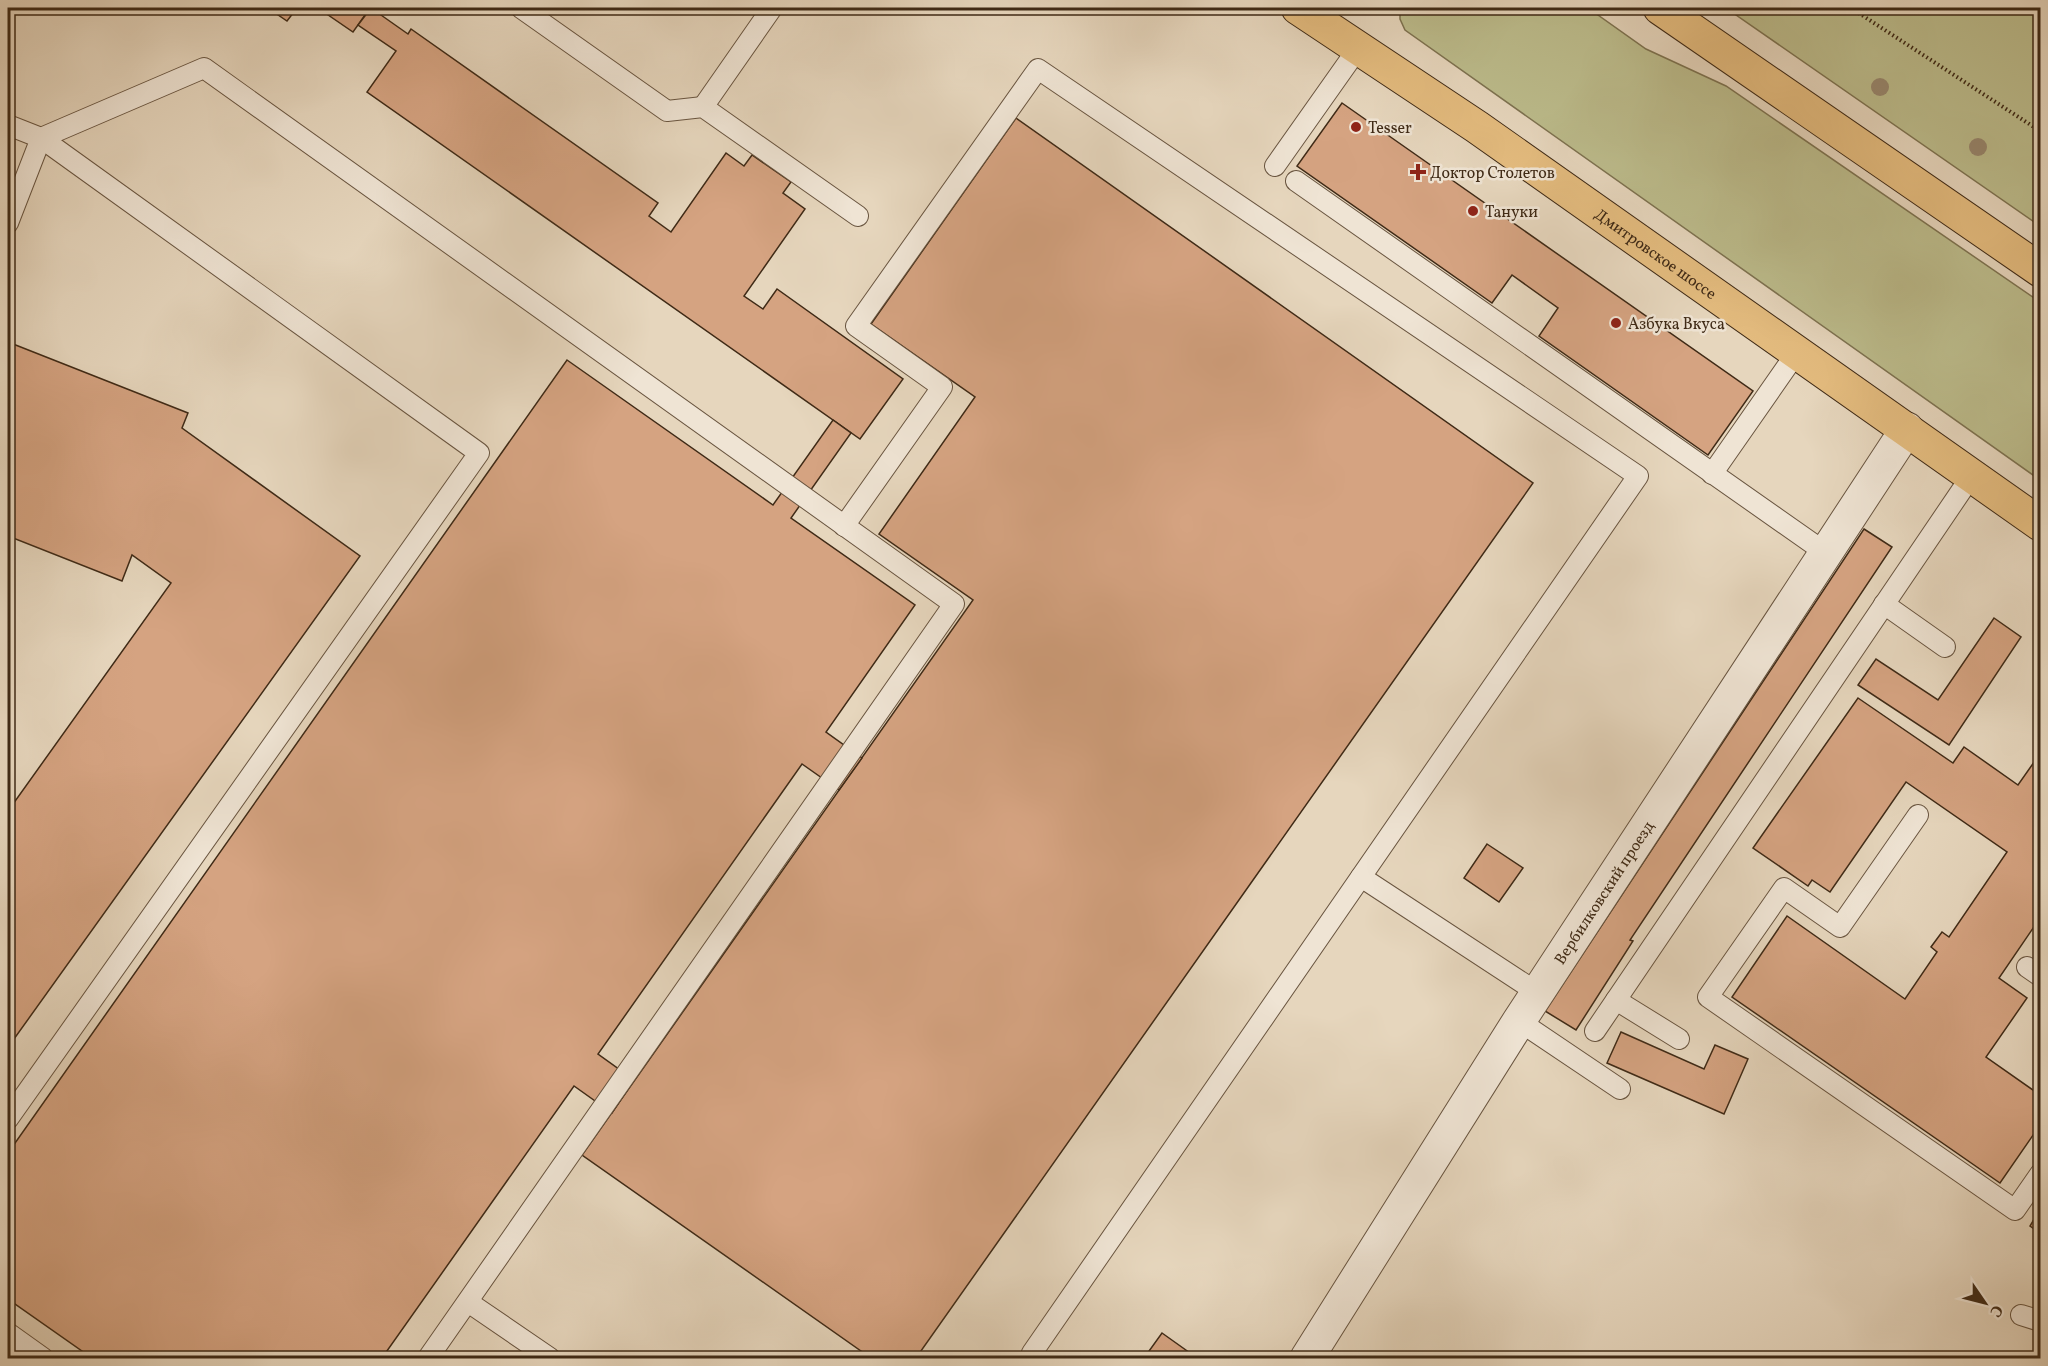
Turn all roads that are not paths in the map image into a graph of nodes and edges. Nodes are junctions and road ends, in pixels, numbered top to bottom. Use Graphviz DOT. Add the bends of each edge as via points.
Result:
graph roads {
  1 [pos="521,8"];
  2 [pos="772,8"];
  3 [pos="1298,8"];
  4 [pos="1660,8"];
  5 [pos="1359,47"];
  6 [pos="703,107"];
  7 [pos="8,125"];
  8 [pos="41,138"];
  9 [pos="1275,166"];
  10 [pos="1296,181"];
  11 [pos="858,216"];
  12 [pos="8,223"];
  13 [pos="2040,270"];
  14 [pos="1797,352"];
  15 [pos="1907,429"];
  16 [pos="1712,474"];
  17 [pos="1972,475"];
  18 [pos="2040,524"];
  19 [pos="844,526"];
  20 [pos="1826,553"];
  21 [pos="1884,604"];
  22 [pos="1945,647"];
  23 [pos="1918,815"];
  24 [pos="1361,877"];
  25 [pos="1538,993"];
  26 [pos="1616,1000"];
  27 [pos="1519,1021"];
  28 [pos="1595,1031"];
  29 [pos="1679,1039"];
  30 [pos="1620,1089"];
  31 [pos="8,1119"];
  32 [pos="2040,1174"];
  33 [pos="468,1302"];
  34 [pos="2021,1315"];
  35 [pos="2040,1321"];
  36 [pos="8,1333"];
  37 [pos="43,1359"];
  38 [pos="428,1359"];
  39 [pos="550,1359"];
  40 [pos="1035,1359"];
  41 [pos="1307,1359"];
  1 -- 6 [label="lane" via="667,111"];
  2 -- 6 [label="lane"];
  3 -- 5 [label="main road, Дмитровское шоссе"];
  4 -- 13 [label="main road"];
  5 -- 9 [label="lane"];
  5 -- 14 [label="main road, Дмитровское шоссе"];
  6 -- 11 [label="lane"];
  7 -- 8 [label="lane"];
  8 -- 12 [label="lane"];
  8 -- 19 [label="lane" via="204,68"];
  8 -- 31 [label="lane" via="479,453"];
  10 -- 16 [label="lane"];
  14 -- 15 [label="main road, Дмитровское шоссе"];
  14 -- 16 [label="lane"];
  15 -- 17 [label="main road, Дмитровское шоссе"];
  15 -- 20 [label="street, Вербилковский проезд"];
  16 -- 20 [label="lane"];
  17 -- 18 [label="main road, Дмитровское шоссе"];
  17 -- 21 [label="lane"];
  19 -- 24 [label="lane" via="942,387 856,326 1038,69 1638,476"];
  19 -- 33 [label="lane" via="954,604"];
  20 -- 25 [label="street, Вербилковский проезд"];
  21 -- 22 [label="lane"];
  21 -- 26 [label="lane"];
  23 -- 32 [label="lane" via="1840,927 1784,888 1708,997 2015,1210"];
  24 -- 25 [label="lane"];
  24 -- 40 [label="lane" via="1032,1353"];
  25 -- 27 [label="street, Вербилковский проезд"];
  26 -- 28 [label="lane"];
  26 -- 29 [label="lane"];
  27 -- 30 [label="lane"];
  27 -- 41 [label="street, Вербилковский проезд"];
  33 -- 38 [label="lane"];
  33 -- 39 [label="lane"];
  34 -- 35 [label="lane"];
  36 -- 37 [label="lane"];
}
